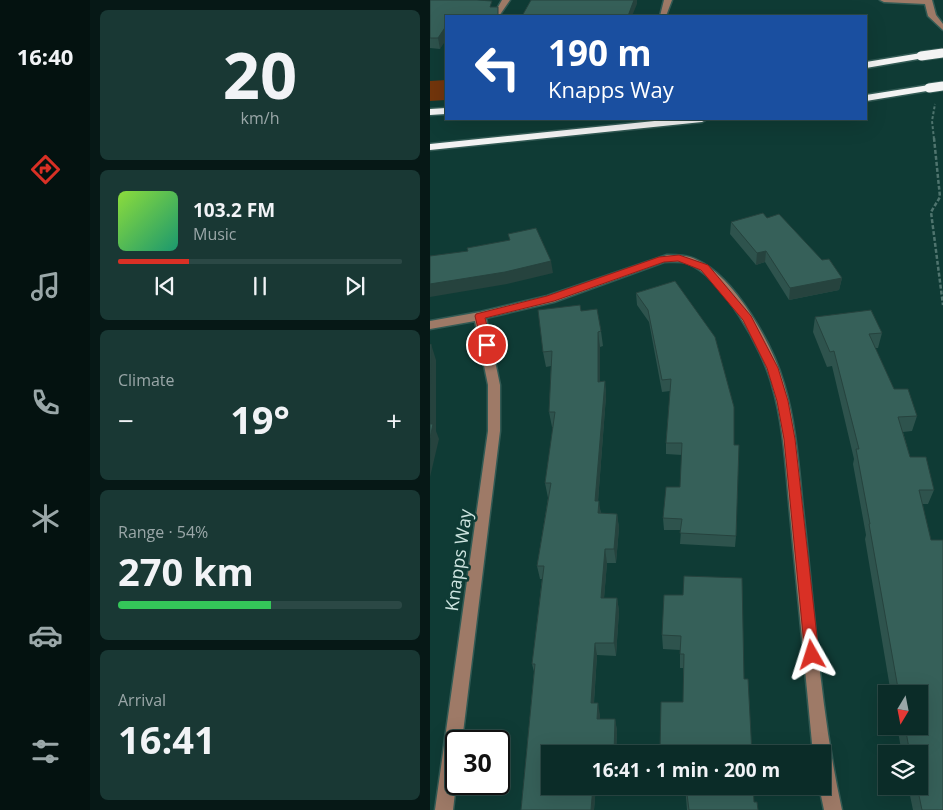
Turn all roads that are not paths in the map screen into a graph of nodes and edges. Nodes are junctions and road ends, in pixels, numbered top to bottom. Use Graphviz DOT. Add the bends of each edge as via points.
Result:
graph roads {
  1 [pos="506,0"];
  2 [pos="668,0"];
  3 [pos="884,0"];
  4 [pos="928,1"];
  5 [pos="497,15"];
  6 [pos="663,15"];
  7 [pos="943,28"];
  8 [pos="943,53"];
  9 [pos="867,65"];
  10 [pos="943,86"];
  11 [pos="867,98"];
  12 [pos="445,111"];
  13 [pos="430,112"];
  14 [pos="692,120"];
  15 [pos="430,147"];
  16 [pos="480,316"];
  17 [pos="430,325"];
  18 [pos="821,745"];
  19 [pos="830,795"];
  20 [pos="444,810"];
  21 [pos="833,810"];
  1 -- 5 [label="street"];
  2 -- 6 [label="street"];
  3 -- 4 [label="street"];
  4 -- 7 [label="street" via="932,16"];
  8 -- 9 [label="highway, bridge"];
  10 -- 11 [label="highway, bridge"];
  12 -- 13 [label="highway"];
  14 -- 15 [label="highway"];
  16 -- 17 [label="street"];
  16 -- 18 [label="street" via="550,299 663,259 679,258 704,268 730,296 747,318 764,350 783,401 790,439"];
  16 -- 20 [label="street, Knapps Way" via="494,385 494,431"];
  19 -- 21 [label="street"];
}
